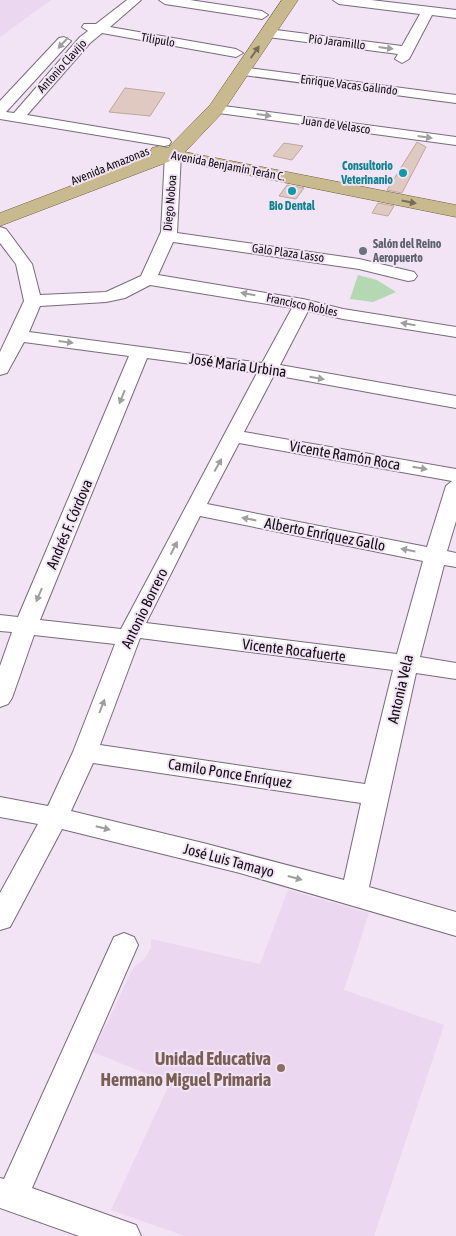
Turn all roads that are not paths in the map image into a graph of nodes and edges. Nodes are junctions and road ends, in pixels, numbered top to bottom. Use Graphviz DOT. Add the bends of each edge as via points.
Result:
graph roads {
  1 [pos="135,0"];
  2 [pos="165,0"];
  3 [pos="272,0"];
  4 [pos="290,0"];
  5 [pos="339,0"];
  6 [pos="428,11"];
  7 [pos="456,14"];
  8 [pos="94,15"];
  9 [pos="262,15"];
  10 [pos="77,28"];
  11 [pos="98,29"];
  12 [pos="268,33"];
  13 [pos="236,53"];
  14 [pos="241,71"];
  15 [pos="456,99"];
  16 [pos="216,109"];
  17 [pos="0,110"];
  18 [pos="0,115"];
  19 [pos="17,118"];
  20 [pos="0,124"];
  21 [pos="456,141"];
  22 [pos="167,148"];
  23 [pos="456,197"];
  24 [pos="0,207"];
  25 [pos="456,211"];
  26 [pos="0,220"];
  27 [pos="0,232"];
  28 [pos="167,236"];
  29 [pos="408,276"];
  30 [pos="148,279"];
  31 [pos="33,301"];
  32 [pos="303,304"];
  33 [pos="456,332"];
  34 [pos="18,336"];
  35 [pos="140,352"];
  36 [pos="0,368"];
  37 [pos="269,369"];
  38 [pos="456,402"];
  39 [pos="234,436"];
  40 [pos="456,475"];
  41 [pos="456,486"];
  42 [pos="194,508"];
  43 [pos="445,557"];
  44 [pos="0,623"];
  45 [pos="26,626"];
  46 [pos="130,634"];
  47 [pos="405,663"];
  48 [pos="456,671"];
  49 [pos="0,698"];
  50 [pos="85,752"];
  51 [pos="375,795"];
  52 [pos="0,807"];
  53 [pos="56,816"];
  54 [pos="354,894"];
  55 [pos="0,919"];
  56 [pos="456,924"];
  57 [pos="124,944"];
  58 [pos="6,1195"];
  59 [pos="125,1236"];
  1 -- 11 [label="street, Antonio Clavijo"];
  2 -- 9 [label="street"];
  3 -- 9 [label="main road, Avenida Amazonas"];
  4 -- 12 [label="main road, Avenida Amazonas"];
  5 -- 6 [label="street"];
  6 -- 7 [label="street"];
  12 -- 6 [label="street, Pío Jaramillo, one-way" via="404,55"];
  8 -- 10 [label="street, Antonio Clavijo"];
  9 -- 13 [label="main road, Avenida Amazonas"];
  10 -- 11 [label="street, Tilipulo"];
  10 -- 17 [label="street, Antonio Clavijo, one-way"];
  11 -- 13 [label="street, Tilipulo"];
  11 -- 19 [label="street, Antonio Clavijo" via="84,40"];
  14 -- 12 [label="main road, Avenida Amazonas, one-way"];
  13 -- 22 [label="main road, Avenida Amazonas"];
  14 -- 15 [label="street, Enrique Vacas Galindo"];
  14 -- 16 [label="main road, Avenida Amazonas"];
  16 -- 21 [label="street, Juan de Velasco, one-way"];
  16 -- 22 [label="main road, Avenida Amazonas"];
  18 -- 19 [label="street, Avenida Benjamín Terán C."];
  19 -- 22 [label="street, Avenida Benjamín Terán C."];
  20 -- 22 [label="street, Avenida Benjamín Terán C."];
  22 -- 23 [label="main road, Avenida Benjamín Terán C."];
  22 -- 24 [label="main road, Avenida Amazonas"];
  22 -- 25 [label="main road, Avenida Benjamín Terán C., one-way"];
  22 -- 26 [label="main road, Avenida Amazonas"];
  22 -- 28 [label="street, Diego Noboa"];
  27 -- 31 [label="street" via="24,264"];
  28 -- 29 [label="street, Galo Plaza Lasso" via="360,264"];
  28 -- 30 [label="street, Diego Noboa"];
  30 -- 31 [label="street" via="106,297"];
  32 -- 30 [label="street, Francisco Robles, one-way"];
  31 -- 34 [label="street"];
  33 -- 32 [label="street, Francisco Robles, one-way" via="343,314"];
  32 -- 37 [label="street, Antonio Borrero"];
  34 -- 35 [label="street, José María Urbina, one-way"];
  34 -- 36 [label="street"];
  35 -- 37 [label="street, José María Urbina"];
  35 -- 45 [label="street, Andrés F. Córdova, one-way"];
  37 -- 38 [label="street, José María Urbina, one-way"];
  37 -- 39 [label="street, Antonio Borrero"];
  39 -- 40 [label="street, Vicente Ramón Roca, one-way"];
  42 -- 39 [label="street, Antonio Borrero, one-way"];
  41 -- 43 [label="street, Antonia Vela"];
  43 -- 42 [label="street, Alberto Enríquez Gallo, one-way"];
  46 -- 42 [label="street, Antonio Borrero, one-way"];
  43 -- 47 [label="street, Antonia Vela"];
  44 -- 45 [label="street, Vicente Rocafuerte"];
  45 -- 46 [label="street, Vicente Rocafuerte"];
  45 -- 49 [label="street, Andrés F. Córdova"];
  46 -- 47 [label="street, Vicente Rocafuerte"];
  50 -- 46 [label="street, Antonio Borrero, one-way"];
  47 -- 48 [label="street, Vicente Rocafuerte"];
  47 -- 51 [label="street, Antonia Vela"];
  50 -- 51 [label="street, Camilo Ponce Enríquez"];
  50 -- 53 [label="street, Antonio Borrero"];
  51 -- 54 [label="street, Antonia Vela"];
  52 -- 53 [label="street, José Luis Tamayo"];
  53 -- 54 [label="street, José Luis Tamayo, one-way"];
  53 -- 55 [label="street, Antonio Borrero"];
  54 -- 56 [label="street, José Luis Tamayo"];
  57 -- 58 [label="street"];
  58 -- 59 [label="street"];
}
